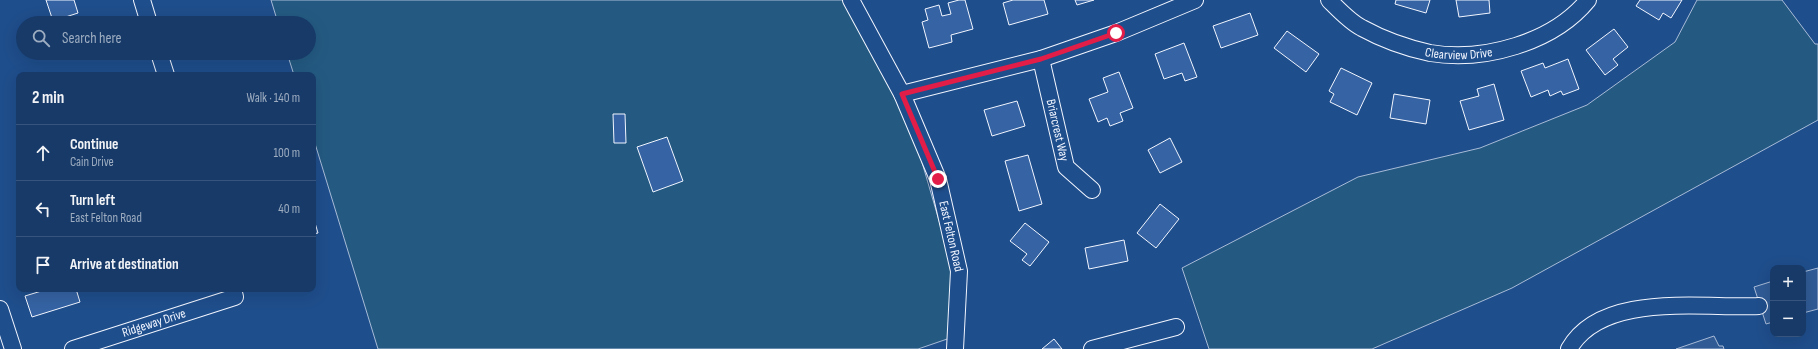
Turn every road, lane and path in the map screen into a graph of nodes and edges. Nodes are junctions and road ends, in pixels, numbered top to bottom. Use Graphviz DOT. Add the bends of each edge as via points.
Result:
graph roads {
  1 [pos="142,0"];
  2 [pos="851,0"];
  3 [pos="1195,0"];
  4 [pos="1329,0"];
  5 [pos="1588,0"];
  6 [pos="147,16"];
  7 [pos="1041,59"];
  8 [pos="161,60"];
  9 [pos="165,72"];
  10 [pos="902,94"];
  11 [pos="1092,190"];
  12 [pos="234,293"];
  13 [pos="1759,306"];
  14 [pos="0,309"];
  15 [pos="1176,326"];
  16 [pos="13,349"];
  17 [pos="73,349"];
  18 [pos="955,349"];
  19 [pos="1092,349"];
  20 [pos="1569,349"];
  1 -- 6 [label="street"];
  2 -- 10 [label="street, East Felton Road"];
  3 -- 7 [label="street" via="1116,33"];
  4 -- 5 [label="street, Clearview Drive" via="1360,27 1393,42 1431,53 1470,54 1514,48 1551,30 1580,10"];
  7 -- 10 [label="street"];
  7 -- 11 [label="street, Briarcrest Way" via="1066,167"];
  8 -- 9 [label="street"];
  10 -- 18 [label="street, East Felton Road" via="938,179 959,271"];
  12 -- 17 [label="street, Ridgeway Drive"];
  13 -- 20 [label="street" via="1666,305 1630,310 1584,330"];
  14 -- 16 [label="street"];
  15 -- 19 [label="street"];
}
